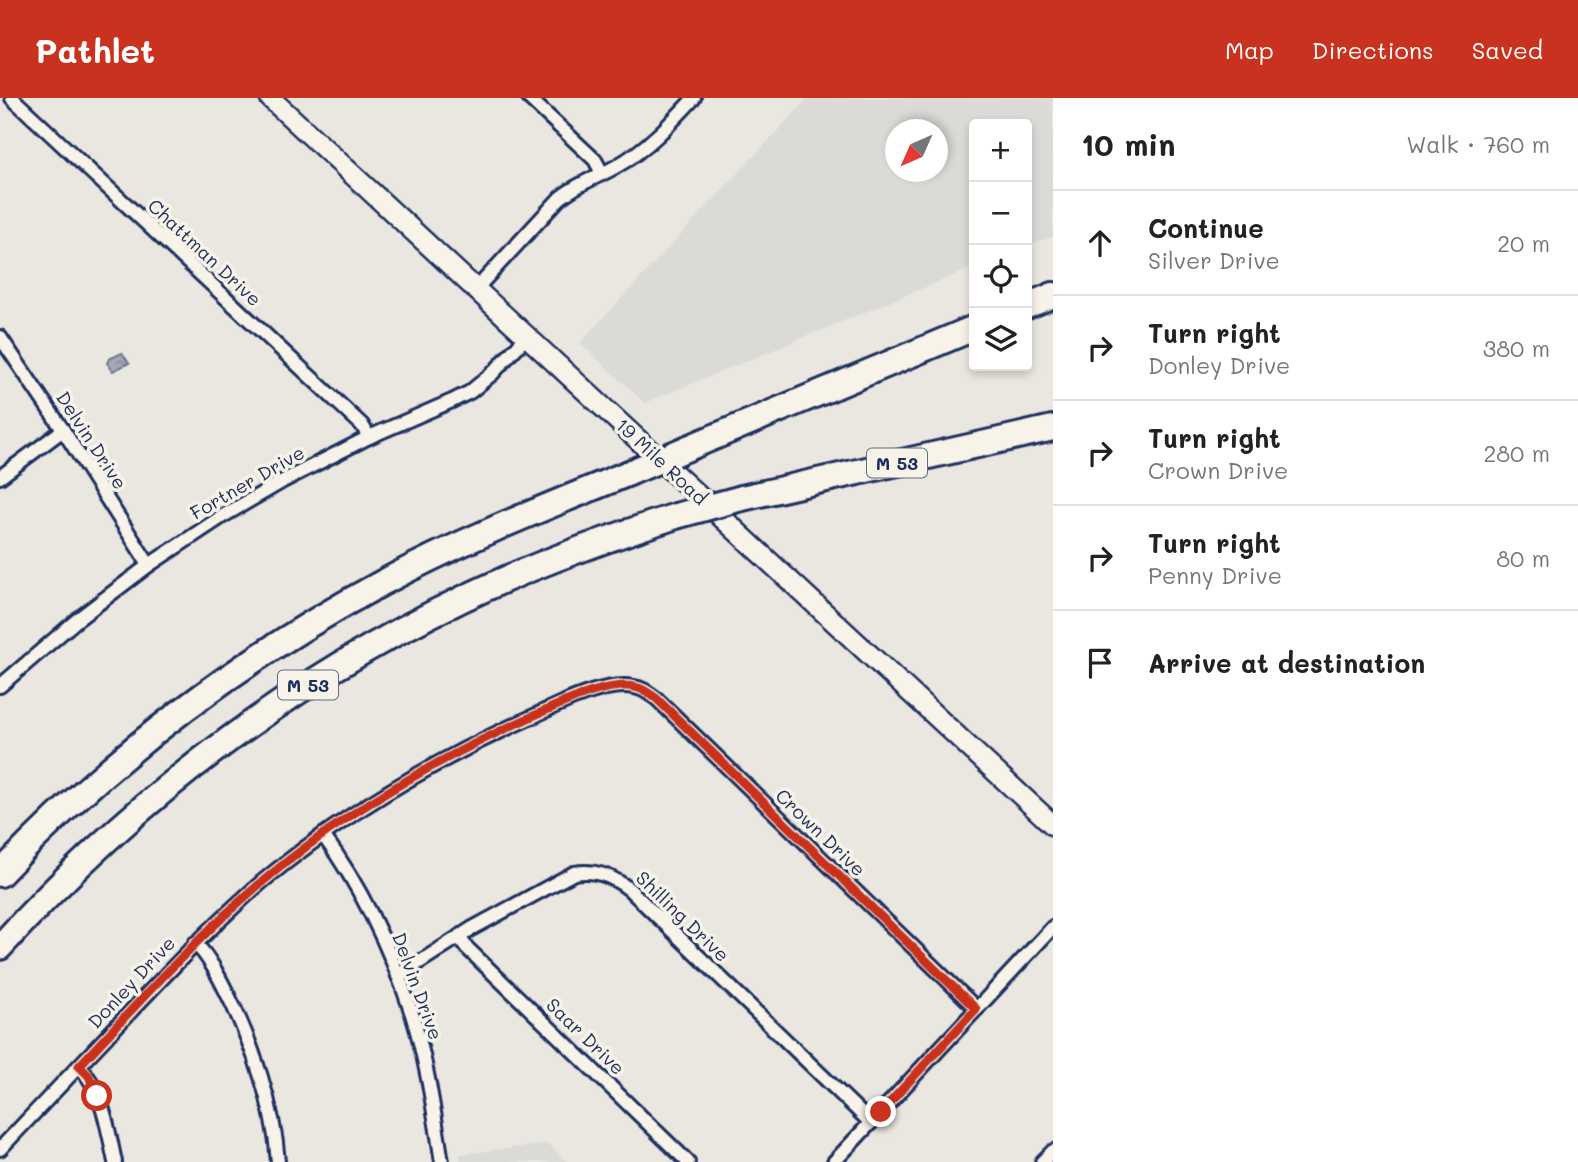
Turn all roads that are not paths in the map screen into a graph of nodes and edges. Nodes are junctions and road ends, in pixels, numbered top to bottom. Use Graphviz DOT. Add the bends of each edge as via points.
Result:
graph roads {
  1 [pos="12,98"];
  2 [pos="270,98"];
  3 [pos="529,98"];
  4 [pos="694,98"];
  5 [pos="602,173"];
  6 [pos="476,289"];
  7 [pos="1053,295"];
  8 [pos="1032,304"];
  9 [pos="969,330"];
  10 [pos="527,336"];
  11 [pos="0,337"];
  12 [pos="1053,428"];
  13 [pos="63,430"];
  14 [pos="369,437"];
  15 [pos="0,477"];
  16 [pos="149,565"];
  17 [pos="0,686"];
  18 [pos="635,687"];
  19 [pos="1053,825"];
  20 [pos="323,835"];
  21 [pos="0,874"];
  22 [pos="1053,926"];
  23 [pos="459,937"];
  24 [pos="195,943"];
  25 [pos="0,947"];
  26 [pos="398,976"];
  27 [pos="976,1009"];
  28 [pos="79,1066"];
  29 [pos="871,1123"];
  30 [pos="0,1149"];
  31 [pos="1053,1151"];
  32 [pos="115,1162"];
  33 [pos="278,1162"];
  34 [pos="442,1162"];
  35 [pos="688,1162"];
  36 [pos="834,1162"];
  37 [pos="1042,1162"];
  1 -- 14 [label="street, Chattman Drive" via="362,425"];
  2 -- 6 [label="street, 19 Mile Road"];
  3 -- 5 [label="street"];
  4 -- 5 [label="street" via="646,145"];
  5 -- 6 [label="street" via="560,198"];
  6 -- 10 [label="street, 19 Mile Road"];
  7 -- 8 [label="highway"];
  9 -- 21 [label="highway, M 53, bridge" via="471,539 344,605 271,649 127,756"];
  10 -- 14 [label="street, Fortner Drive" via="470,391"];
  10 -- 19 [label="street, 19 Mile Road"];
  11 -- 13 [label="street, Delvin Drive"];
  12 -- 25 [label="highway, M 53, bridge" via="676,516 595,543 438,610 317,679 172,782 95,850"];
  13 -- 15 [label="street"];
  13 -- 16 [label="street, Delvin Drive"];
  14 -- 16 [label="street, Fortner Drive" via="223,516"];
  16 -- 17 [label="street, Fortner Drive"];
  18 -- 20 [label="street, Donley Drive" via="606,688 498,732 412,777"];
  18 -- 27 [label="street, Crown Drive" via="657,699"];
  20 -- 24 [label="street, Donley Drive" via="263,881"];
  20 -- 26 [label="street, Delvin Drive" via="367,908"];
  22 -- 27 [label="street"];
  23 -- 26 [label="street, Shilling Drive"];
  23 -- 29 [label="street, Shilling Drive" via="574,873 610,876 629,889"];
  23 -- 35 [label="street, Saar Drive"];
  24 -- 28 [label="street, Donley Drive"];
  24 -- 33 [label="street" via="212,964 239,1019 267,1098"];
  26 -- 34 [label="street, Delvin Drive" via="423,1056"];
  27 -- 29 [label="street"];
  28 -- 30 [label="street, Donley Drive"];
  28 -- 32 [label="street" via="97,1096"];
  29 -- 36 [label="street"];
  31 -- 37 [label="street"];
}
